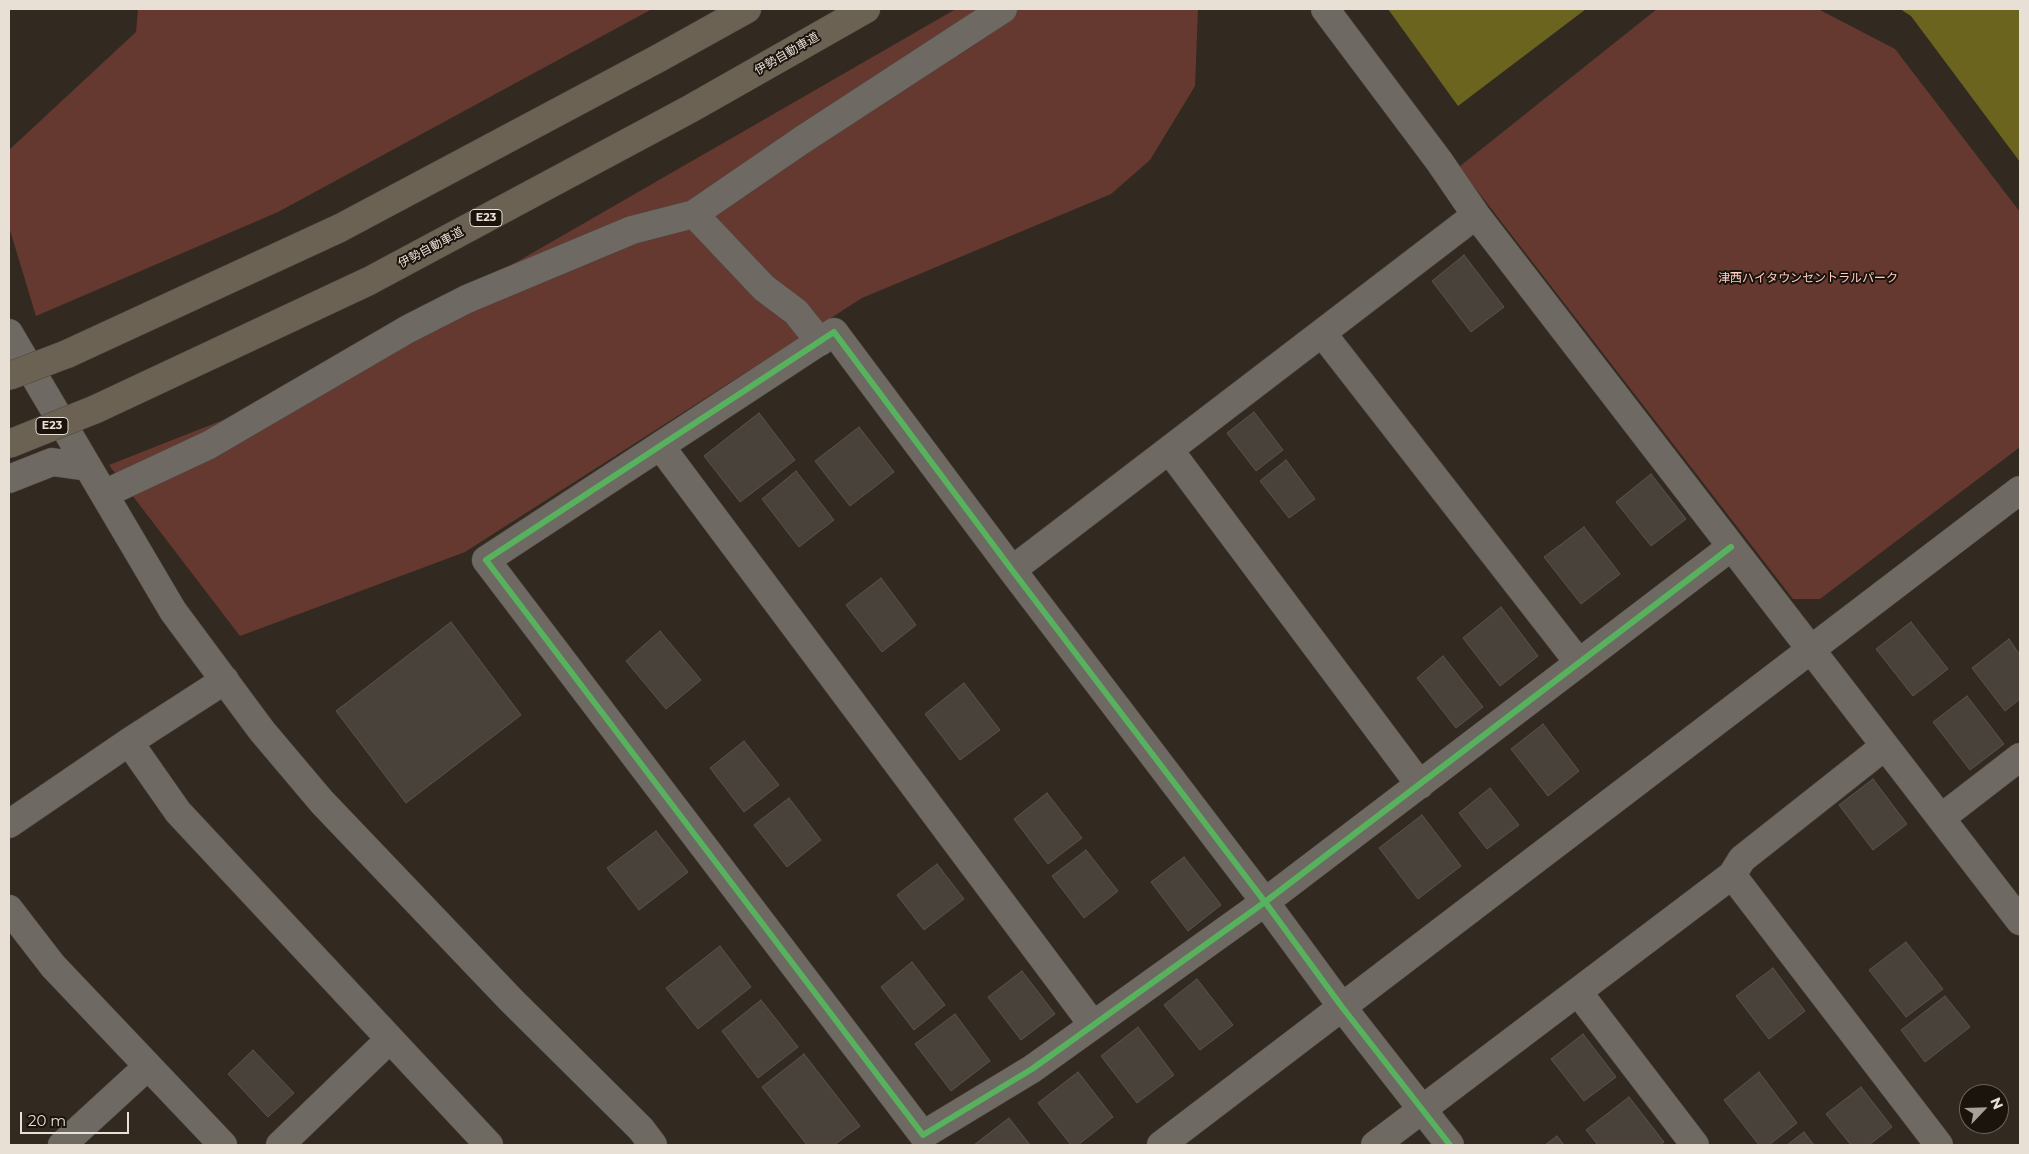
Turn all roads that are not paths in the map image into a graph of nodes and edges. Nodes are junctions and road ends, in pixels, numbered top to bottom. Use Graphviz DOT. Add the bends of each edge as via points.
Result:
graph roads {
  1 [pos="747,9"];
  2 [pos="866,9"];
  3 [pos="1003,9"];
  4 [pos="1325,9"];
  5 [pos="694,214"];
  6 [pos="1476,215"];
  7 [pos="9,333"];
  8 [pos="1322,333"];
  9 [pos="820,342"];
  10 [pos="9,376"];
  11 [pos="9,444"];
  12 [pos="661,447"];
  13 [pos="1170,452"];
  14 [pos="88,467"];
  15 [pos="9,479"];
  16 [pos="2020,490"];
  17 [pos="104,494"];
  18 [pos="1731,547"];
  19 [pos="1012,570"];
  20 [pos="1811,649"];
  21 [pos="1579,663"];
  22 [pos="225,680"];
  23 [pos="129,742"];
  24 [pos="1885,746"];
  25 [pos="2020,756"];
  26 [pos="1420,785"];
  27 [pos="1941,818"];
  28 [pos="9,824"];
  29 [pos="1732,875"];
  30 [pos="1265,902"];
  31 [pos="9,909"];
  32 [pos="2020,921"];
  33 [pos="1578,992"];
  34 [pos="1342,1007"];
  35 [pos="1092,1024"];
  36 [pos="390,1039"];
  37 [pos="147,1067"];
  38 [pos="1422,1109"];
  39 [pos="62,1145"];
  40 [pos="223,1145"];
  41 [pos="280,1145"];
  42 [pos="490,1145"];
  43 [pos="652,1145"];
  44 [pos="1161,1145"];
  45 [pos="1375,1145"];
  46 [pos="1450,1145"];
  47 [pos="1695,1145"];
  48 [pos="1939,1145"];
  1 -- 10 [label="highway, bridge" via="340,228 67,354"];
  2 -- 11 [label="highway, 伊勢自動車道 / E23, bridge" via="690,109 369,281 96,409"];
  3 -- 5 [label="street"];
  4 -- 6 [label="street"];
  5 -- 9 [label="street" via="764,288 796,312"];
  5 -- 17 [label="street" via="632,230 467,299 408,329 208,445"];
  6 -- 8 [label="street"];
  6 -- 18 [label="street"];
  7 -- 14 [label="street"];
  8 -- 13 [label="street"];
  8 -- 21 [label="street"];
  9 -- 12 [label="street"];
  9 -- 19 [label="street" via="834,332"];
  12 -- 35 [label="street"];
  12 -- 35 [label="street" via="486,560 923,1135 1032,1069"];
  13 -- 19 [label="street"];
  13 -- 26 [label="street"];
  14 -- 15 [label="street" via="52,462"];
  14 -- 17 [label="street"];
  16 -- 20 [label="street"];
  17 -- 22 [label="street" via="173,611"];
  18 -- 20 [label="street"];
  18 -- 21 [label="street"];
  19 -- 30 [label="street"];
  20 -- 24 [label="street"];
  20 -- 34 [label="street"];
  21 -- 26 [label="street"];
  22 -- 23 [label="street"];
  22 -- 43 [label="street" via="322,802"];
  23 -- 28 [label="street"];
  23 -- 36 [label="street" via="178,812"];
  24 -- 27 [label="street"];
  24 -- 29 [label="street" via="1742,859"];
  25 -- 27 [label="street"];
  26 -- 30 [label="street"];
  27 -- 32 [label="street"];
  29 -- 33 [label="street"];
  29 -- 48 [label="street"];
  30 -- 34 [label="street"];
  30 -- 35 [label="street"];
  31 -- 37 [label="street" via="53,966"];
  33 -- 38 [label="street"];
  33 -- 47 [label="street"];
  34 -- 38 [label="street"];
  34 -- 44 [label="street"];
  36 -- 41 [label="street"];
  36 -- 42 [label="street"];
  37 -- 39 [label="street"];
  37 -- 40 [label="street"];
  38 -- 45 [label="street"];
  38 -- 46 [label="street"];
}
